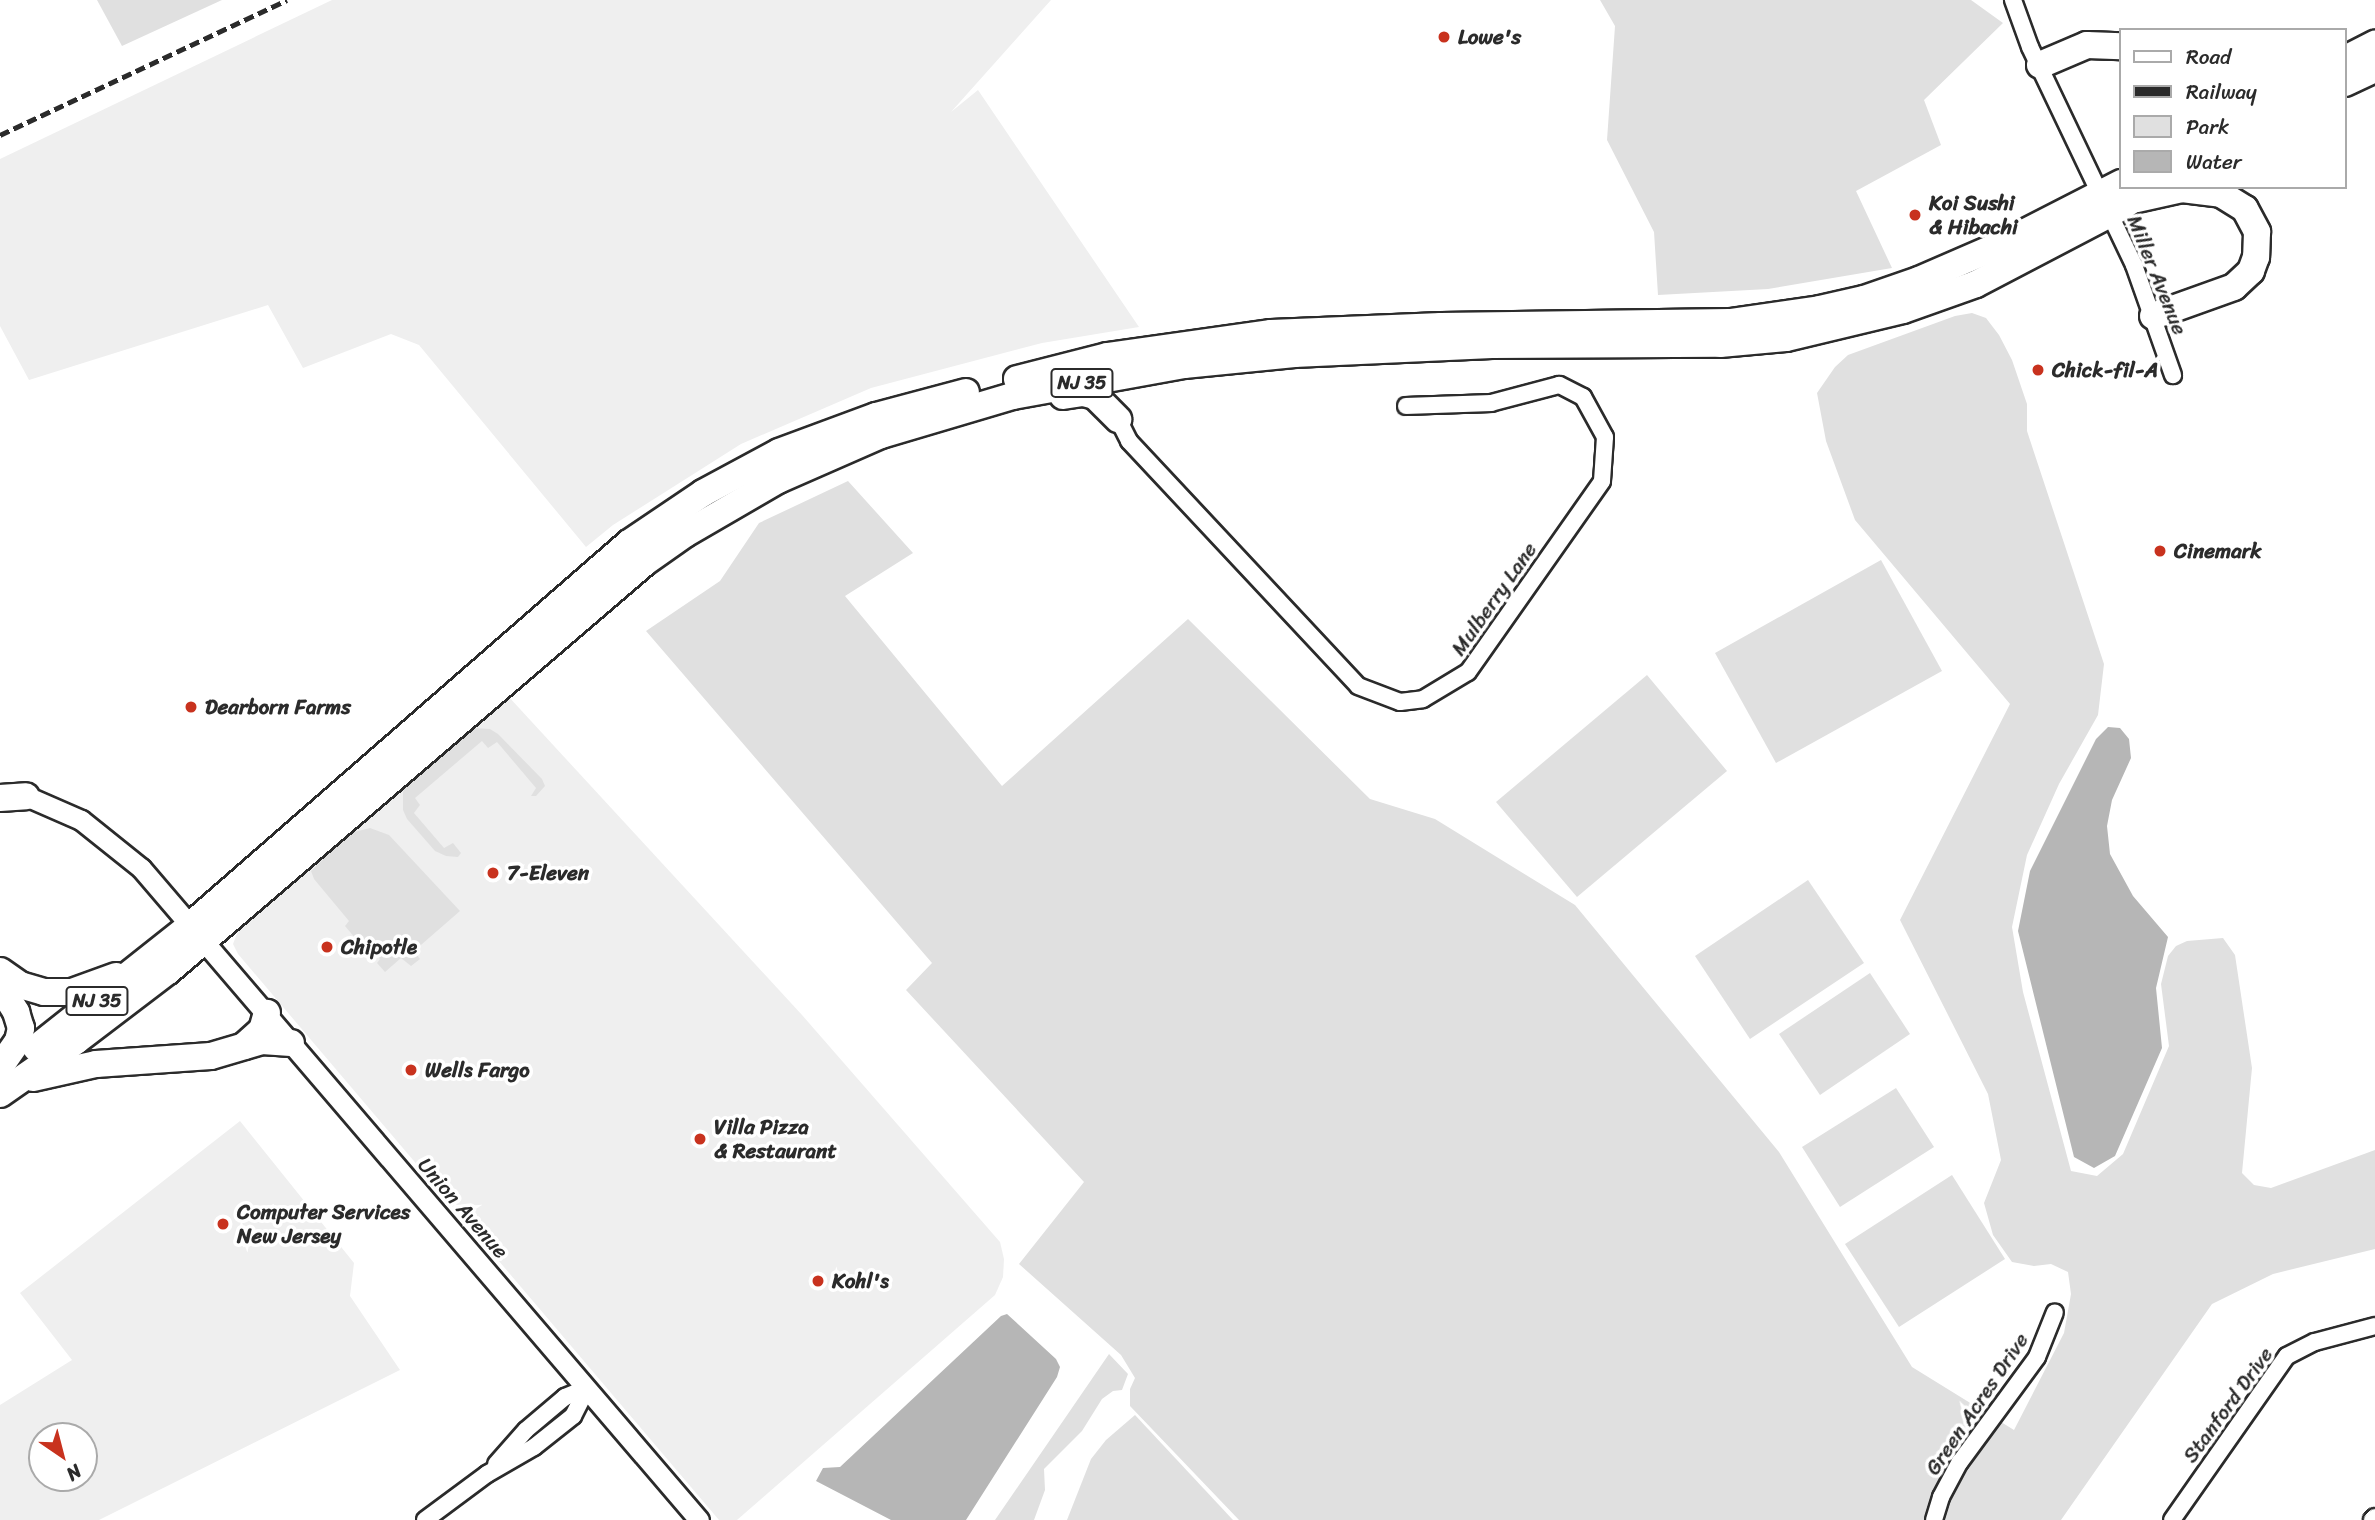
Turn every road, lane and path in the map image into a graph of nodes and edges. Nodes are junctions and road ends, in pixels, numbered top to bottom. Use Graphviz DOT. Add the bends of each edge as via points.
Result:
graph roads {
  1 [pos="2013,0"];
  2 [pos="2375,44"];
  3 [pos="2120,46"];
  4 [pos="2347,58"];
  5 [pos="2040,65"];
  6 [pos="2375,69"];
  7 [pos="2347,82"];
  8 [pos="2123,196"];
  9 [pos="2153,316"];
  10 [pos="1184,365"];
  11 [pos="2173,375"];
  12 [pos="1013,396"];
  13 [pos="1406,406"];
  14 [pos="1118,419"];
  15 [pos="0,789"];
  16 [pos="13,797"];
  17 [pos="198,932"];
  18 [pos="138,969"];
  19 [pos="0,971"];
  20 [pos="0,986"];
  21 [pos="267,1013"];
  22 [pos="291,1043"];
  23 [pos="244,1046"];
  24 [pos="4,1079"];
  25 [pos="2055,1312"];
  26 [pos="2375,1326"];
  27 [pos="587,1388"];
  28 [pos="425,1520"];
  29 [pos="699,1520"];
  30 [pos="1934,1520"];
  31 [pos="2172,1520"];
  1 -- 5 [label="street, Miller Avenue"];
  2 -- 4 [label="highway"];
  3 -- 5 [label="highway" via="2087,45"];
  5 -- 8 [label="street, Miller Avenue"];
  6 -- 7 [label="highway"];
  8 -- 9 [label="street, Miller Avenue" via="2134,265"];
  8 -- 9 [label="highway" via="2182,189 2221,194 2245,209 2257,232 2251,271 2234,287"];
  8 -- 10 [label="highway, NJ 35" via="2010,269 1928,303 1786,338 1720,344 1479,345 1294,354"];
  8 -- 17 [label="highway, NJ 35" via="1930,275 1820,309 1730,322 1271,333 1107,356 829,432 725,481 629,543"];
  9 -- 11 [label="street, Miller Avenue"];
  10 -- 12 [label="highway, NJ 35"];
  10 -- 14 [label="highway" via="1125,391"];
  12 -- 14 [label="highway" via="1083,393 1095,396"];
  12 -- 17 [label="highway, NJ 35" via="880,435 778,480 685,534 604,594"];
  13 -- 14 [label="street, Mulberry Lane" via="1491,403 1559,386 1583,397 1605,437 1602,481 1468,672 1423,699 1400,702 1358,686 1129,441"];
  15 -- 16 [label="street"];
  16 -- 17 [label="street, Union Avenue" via="81,820 106,838 141,868"];
  17 -- 18 [label="highway, NJ 35"];
  17 -- 21 [label="street, Union Avenue"];
  17 -- 24 [label="highway, NJ 35" via="116,1012"];
  18 -- 19 [label="highway" via="64,993 35,990"];
  18 -- 24 [label="highway, NJ 35"];
  20 -- 24 [label="highway" via="21,1028"];
  21 -- 22 [label="street, Union Avenue"];
  21 -- 23 [label="highway" via="262,1030"];
  22 -- 23 [label="highway" via="262,1041"];
  22 -- 27 [label="street, Union Avenue"];
  23 -- 24 [label="highway" via="211,1056 96,1063"];
  25 -- 30 [label="street, Green Acres Drive" via="2038,1357 1960,1462"];
  26 -- 31 [label="street, Stanford Drive" via="2315,1342 2287,1356"];
  27 -- 28 [label="street" via="573,1416"];
  27 -- 29 [label="street, Union Avenue"];
}
